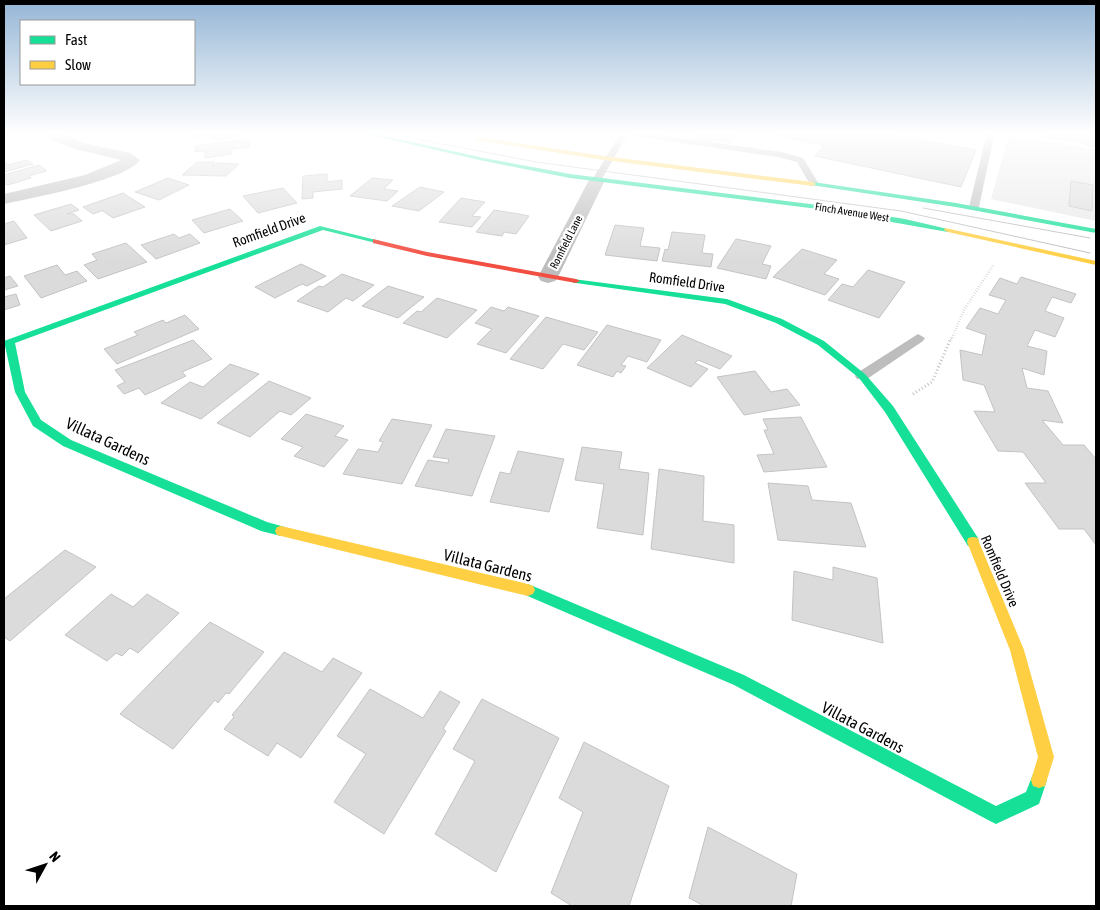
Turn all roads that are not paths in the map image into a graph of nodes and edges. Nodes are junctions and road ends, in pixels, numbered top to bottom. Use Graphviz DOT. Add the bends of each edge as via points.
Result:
graph roads {
  1 [pos="94,176"];
  2 [pos="578,176"];
  3 [pos="599,176"];
  4 [pos="754,176"];
  5 [pos="810,176"];
  6 [pos="981,176"];
  7 [pos="597,180"];
  8 [pos="814,184"];
  9 [pos="4,199"];
  10 [pos="974,207"];
  11 [pos="1096,231"];
  12 [pos="1096,263"];
  13 [pos="548,277"];
  14 [pos="918,338"];
  15 [pos="7,343"];
  16 [pos="862,376"];
  17 [pos="996,815"];
  1 -- 9 [label="street"];
  2 -- 7 [label="street, Finch Avenue West"];
  3 -- 7 [label="lane"];
  4 -- 8 [label="street, Finch Avenue West"];
  5 -- 8 [label="lane"];
  6 -- 10 [label="lane"];
  7 -- 12 [label="street, Finch Avenue West" via="841,210 1011,242"];
  7 -- 13 [label="street, Romfield Lane"];
  8 -- 10 [label="street, Finch Avenue West"];
  10 -- 11 [label="street, Finch Avenue West"];
  13 -- 15 [label="street, Romfield Drive" via="427,254 323,228"];
  13 -- 16 [label="street, Romfield Drive" via="727,302 821,343"];
  14 -- 16 [label="lane"];
  15 -- 17 [label="street, Villata Gardens" via="20,392 37,423 67,443 265,527 527,590 740,680"];
  16 -- 17 [label="street, Romfield Drive" via="889,409 974,543 1017,650 1046,757 1033,798"];
}
